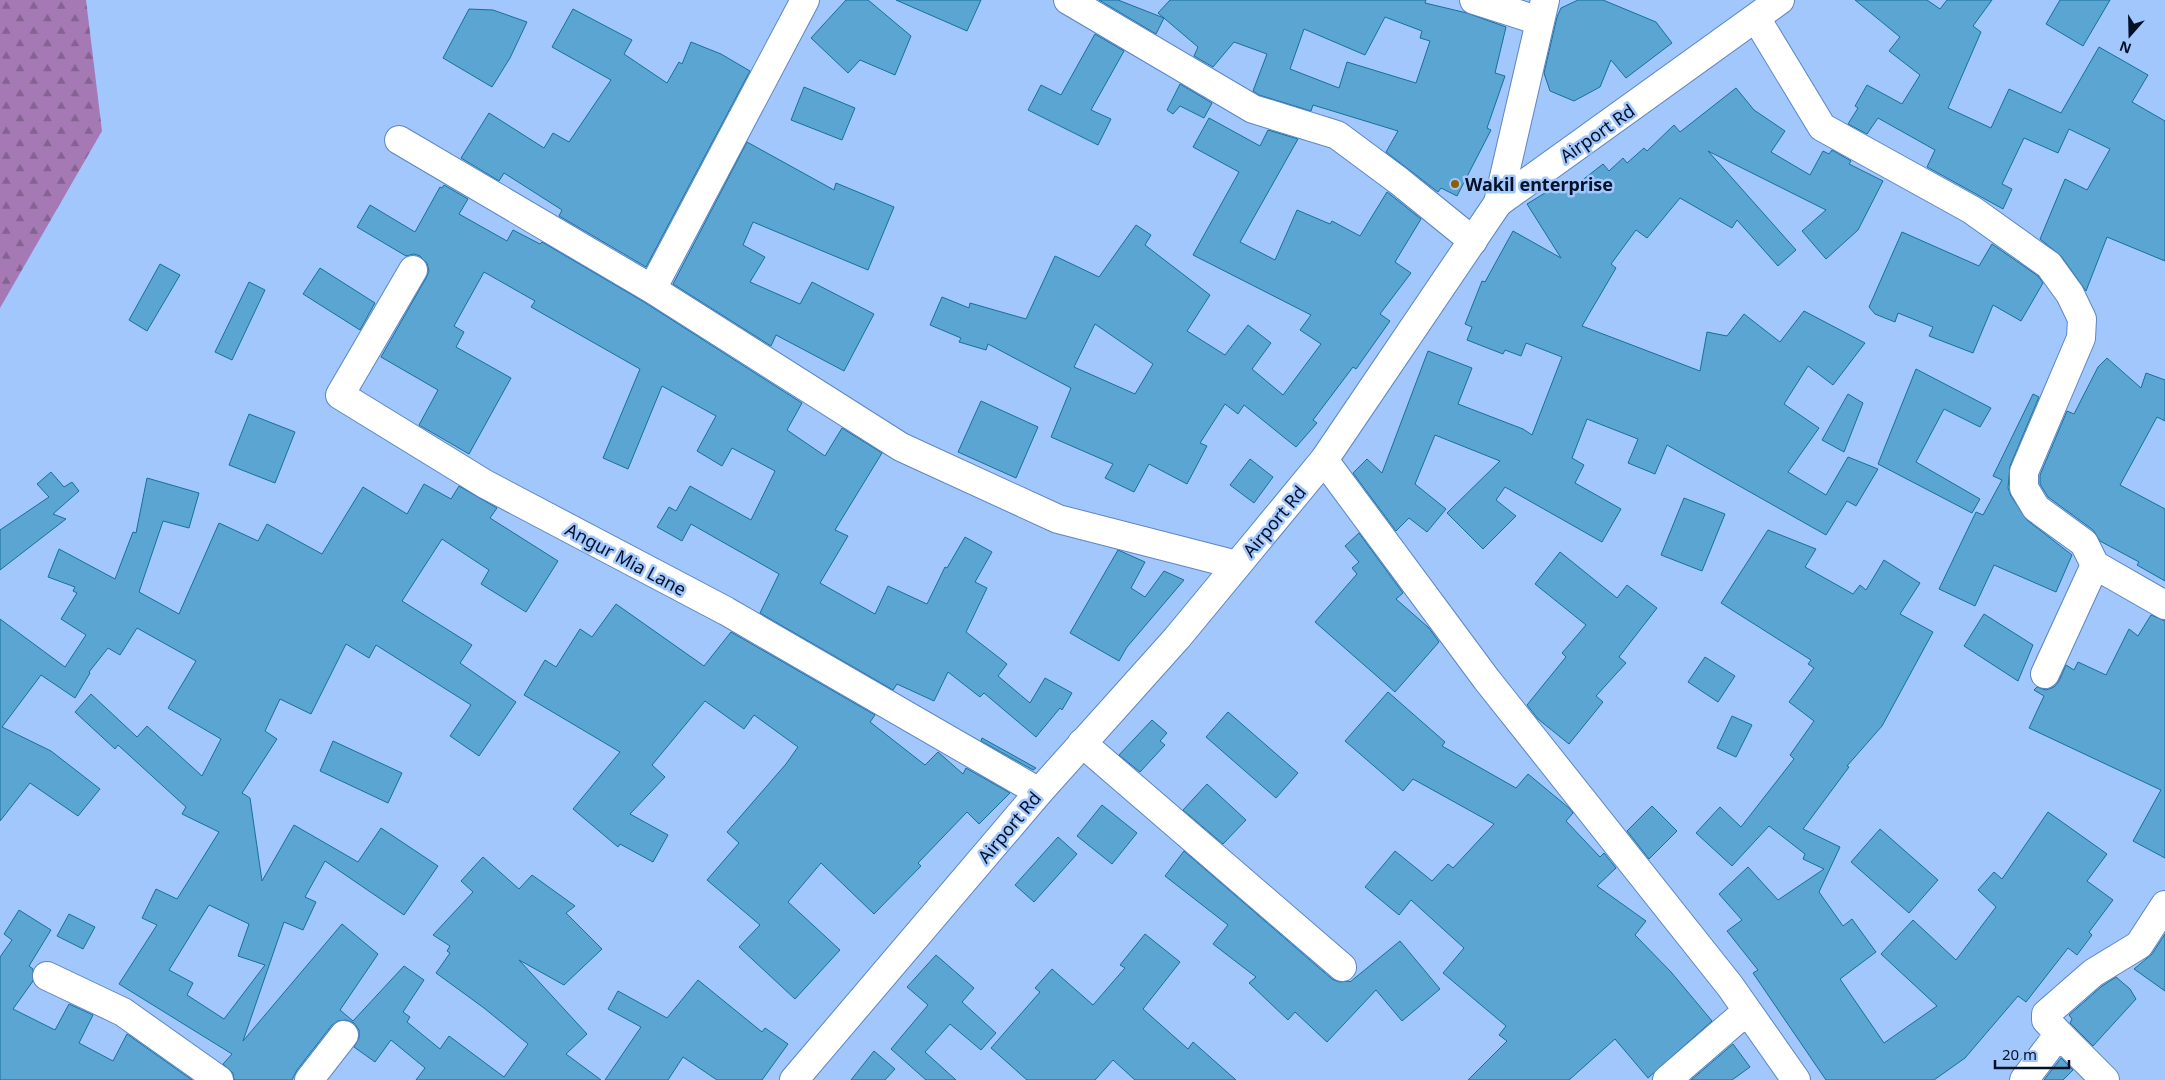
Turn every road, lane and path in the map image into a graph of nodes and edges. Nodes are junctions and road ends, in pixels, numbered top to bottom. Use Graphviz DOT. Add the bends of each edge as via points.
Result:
graph roads {
  1 [pos="806,0"];
  2 [pos="1068,0"];
  3 [pos="1474,0"];
  4 [pos="1780,0"];
  5 [pos="1543,10"];
  6 [pos="1756,18"];
  7 [pos="399,140"];
  8 [pos="1498,203"];
  9 [pos="1473,241"];
  10 [pos="413,270"];
  11 [pos="652,289"];
  12 [pos="1324,460"];
  13 [pos="1237,565"];
  14 [pos="2095,565"];
  15 [pos="2165,605"];
  16 [pos="2046,674"];
  17 [pos="1082,743"];
  18 [pos="1038,792"];
  19 [pos="2165,905"];
  20 [pos="1342,967"];
  21 [pos="47,976"];
  22 [pos="1747,1011"];
  23 [pos="2060,1034"];
  24 [pos="344,1035"];
  25 [pos="219,1080"];
  26 [pos="309,1080"];
  27 [pos="794,1080"];
  28 [pos="1667,1080"];
  29 [pos="1796,1080"];
  30 [pos="2024,1080"];
  31 [pos="2105,1080"];
  1 -- 11 [label="street"];
  2 -- 9 [label="street" via="1253,109 1337,134"];
  3 -- 5 [label="street"];
  4 -- 6 [label="street, Airport Rd"];
  5 -- 8 [label="street"];
  6 -- 8 [label="street, Airport Rd"];
  6 -- 14 [label="street" via="1822,127 1972,210 2049,266 2070,294 2082,319 2081,338 2024,472 2024,488 2036,508 2084,543"];
  7 -- 11 [label="street"];
  8 -- 9 [label="street, Airport Rd"];
  9 -- 12 [label="street, Airport Rd"];
  10 -- 18 [label="street, Angur Mia Lane" via="340,395 485,484 726,611"];
  11 -- 13 [label="street" via="901,447 1058,519"];
  12 -- 13 [label="street, Airport Rd"];
  12 -- 22 [label="street" via="1487,680"];
  13 -- 17 [label="street, Airport Rd" via="1177,638"];
  14 -- 15 [label="street"];
  14 -- 16 [label="street"];
  17 -- 18 [label="street, Airport Rd"];
  17 -- 20 [label="street"];
  18 -- 27 [label="street, Airport Rd"];
  19 -- 23 [label="street" via="2139,945 2093,974 2046,1014 2046,1020"];
  21 -- 25 [label="street" via="123,1012"];
  22 -- 28 [label="street"];
  22 -- 29 [label="street"];
  23 -- 30 [label="street"];
  23 -- 31 [label="street"];
  24 -- 26 [label="street"];
}
